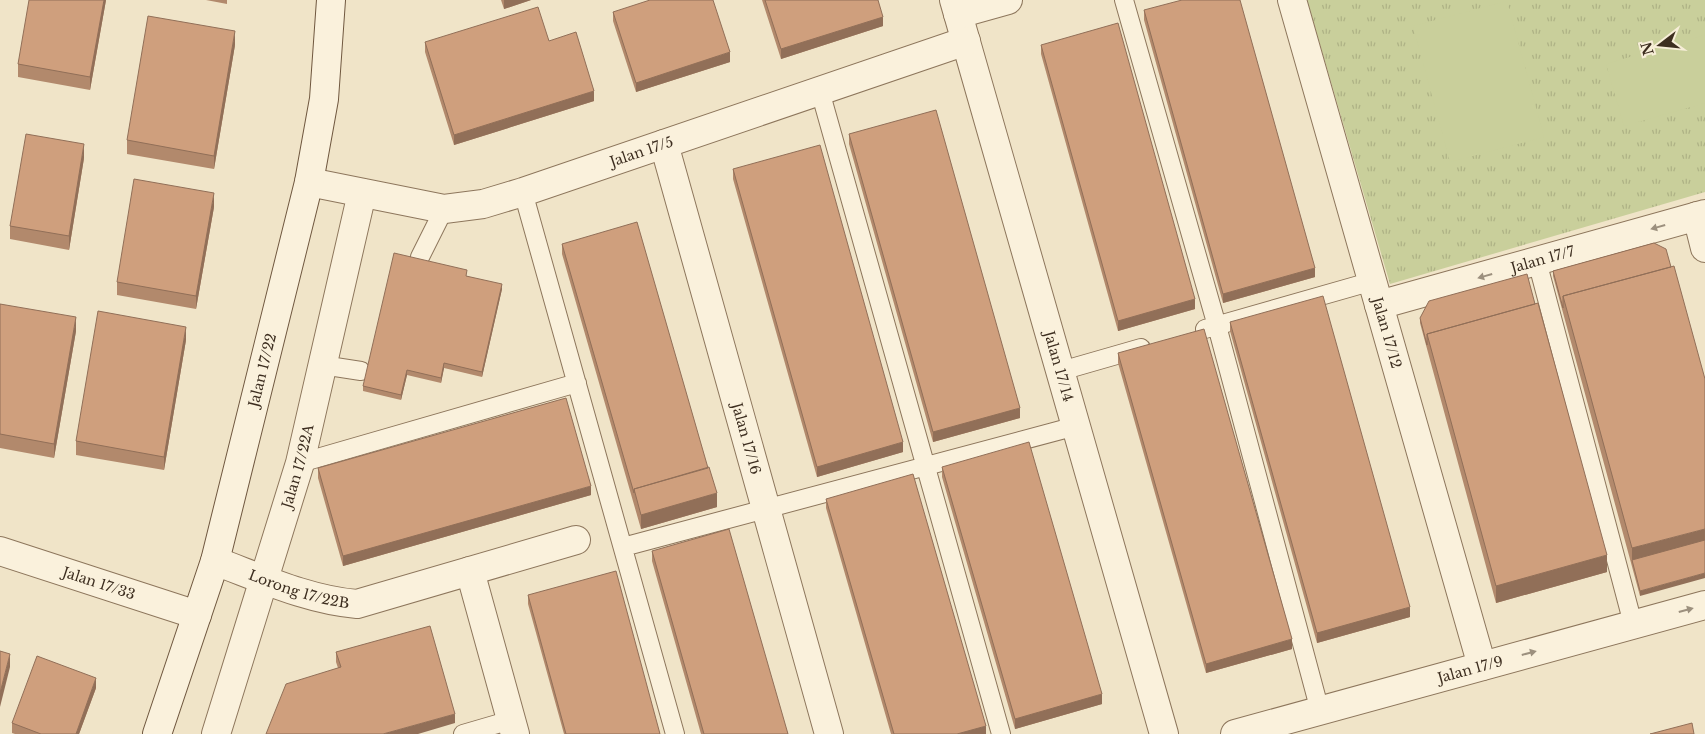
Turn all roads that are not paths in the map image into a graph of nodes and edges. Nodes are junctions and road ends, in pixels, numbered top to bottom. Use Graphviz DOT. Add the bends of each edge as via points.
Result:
graph roads {
  1 [pos="331,0"];
  2 [pos="1008,0"];
  3 [pos="1124,0"];
  4 [pos="1292,0"];
  5 [pos="956,7"];
  6 [pos="966,41"];
  7 [pos="820,91"];
  8 [pos="664,144"];
  9 [pos="309,182"];
  10 [pos="523,192"];
  11 [pos="362,193"];
  12 [pos="444,209"];
  13 [pos="1701,215"];
  14 [pos="1705,248"];
  15 [pos="420,257"];
  16 [pos="1537,261"];
  17 [pos="1376,293"];
  18 [pos="1216,326"];
  19 [pos="1189,334"];
  20 [pos="1152,344"];
  21 [pos="322,365"];
  22 [pos="361,371"];
  23 [pos="1060,371"];
  24 [pos="577,383"];
  25 [pos="1076,426"];
  26 [pos="300,463"];
  27 [pos="926,466"];
  28 [pos="766,509"];
  29 [pos="576,540"];
  30 [pos="623,547"];
  31 [pos="0,551"];
  32 [pos="215,561"];
  33 [pos="470,571"];
  34 [pos="263,580"];
  35 [pos="1705,605"];
  36 [pos="197,615"];
  37 [pos="1633,624"];
  38 [pos="1482,666"];
  39 [pos="1320,711"];
  40 [pos="513,727"];
  41 [pos="157,734"];
  42 [pos="216,734"];
  43 [pos="462,734"];
  44 [pos="675,734"];
  45 [pos="829,734"];
  46 [pos="1001,734"];
  47 [pos="1164,734"];
  48 [pos="1235,734"];
  1 -- 9 [label="street, Jalan 17/22" via="324,99"];
  2 -- 5 [label="street"];
  3 -- 18 [label="lane"];
  4 -- 17 [label="street, Jalan 17/12"];
  5 -- 6 [label="street, Jalan 17/14"];
  6 -- 7 [label="street, Jalan 17/5"];
  6 -- 23 [label="street, Jalan 17/14"];
  7 -- 8 [label="street, Jalan 17/5"];
  7 -- 27 [label="lane"];
  8 -- 10 [label="street, Jalan 17/5"];
  8 -- 28 [label="street, Jalan 17/16"];
  9 -- 11 [label="street, Jalan 17/5"];
  9 -- 32 [label="street, Jalan 17/22"];
  10 -- 12 [label="street, Jalan 17/5" via="483,204"];
  10 -- 24 [label="lane"];
  11 -- 12 [label="street, Jalan 17/5"];
  11 -- 21 [label="street, Jalan 17/22A"];
  12 -- 15 [label="lane"];
  13 -- 14 [label="street"];
  13 -- 16 [label="street, Jalan 17/7, one-way"];
  16 -- 17 [label="street, Jalan 17/7, one-way"];
  16 -- 37 [label="lane"];
  17 -- 18 [label="lane"];
  17 -- 38 [label="street, Jalan 17/12"];
  18 -- 19 [label="lane"];
  18 -- 39 [label="lane"];
  20 -- 23 [label="lane"];
  21 -- 22 [label="lane"];
  21 -- 26 [label="street, Jalan 17/22A"];
  23 -- 25 [label="street, Jalan 17/14"];
  24 -- 26 [label="lane"];
  24 -- 30 [label="lane"];
  25 -- 27 [label="lane"];
  25 -- 47 [label="street, Jalan 17/14"];
  26 -- 34 [label="street, Jalan 17/22A"];
  27 -- 28 [label="lane"];
  27 -- 46 [label="lane"];
  28 -- 30 [label="lane"];
  28 -- 45 [label="street, Jalan 17/16"];
  29 -- 33 [label="street, Lorong 17/22B"];
  30 -- 44 [label="lane"];
  31 -- 36 [label="street, Jalan 17/33"];
  32 -- 34 [label="street, Lorong 17/22B"];
  32 -- 36 [label="street, Jalan 17/22"];
  33 -- 34 [label="street, Lorong 17/22B" via="357,604 336,602"];
  33 -- 40 [label="street"];
  34 -- 42 [label="street, Jalan 17/22A"];
  37 -- 35 [label="street, Jalan 17/9, one-way"];
  36 -- 41 [label="street, Jalan 17/22"];
  38 -- 37 [label="street, Jalan 17/9, one-way"];
  38 -- 39 [label="street, Jalan 17/9"];
  39 -- 48 [label="street, Jalan 17/9"];
  40 -- 43 [label="lane"];
}
